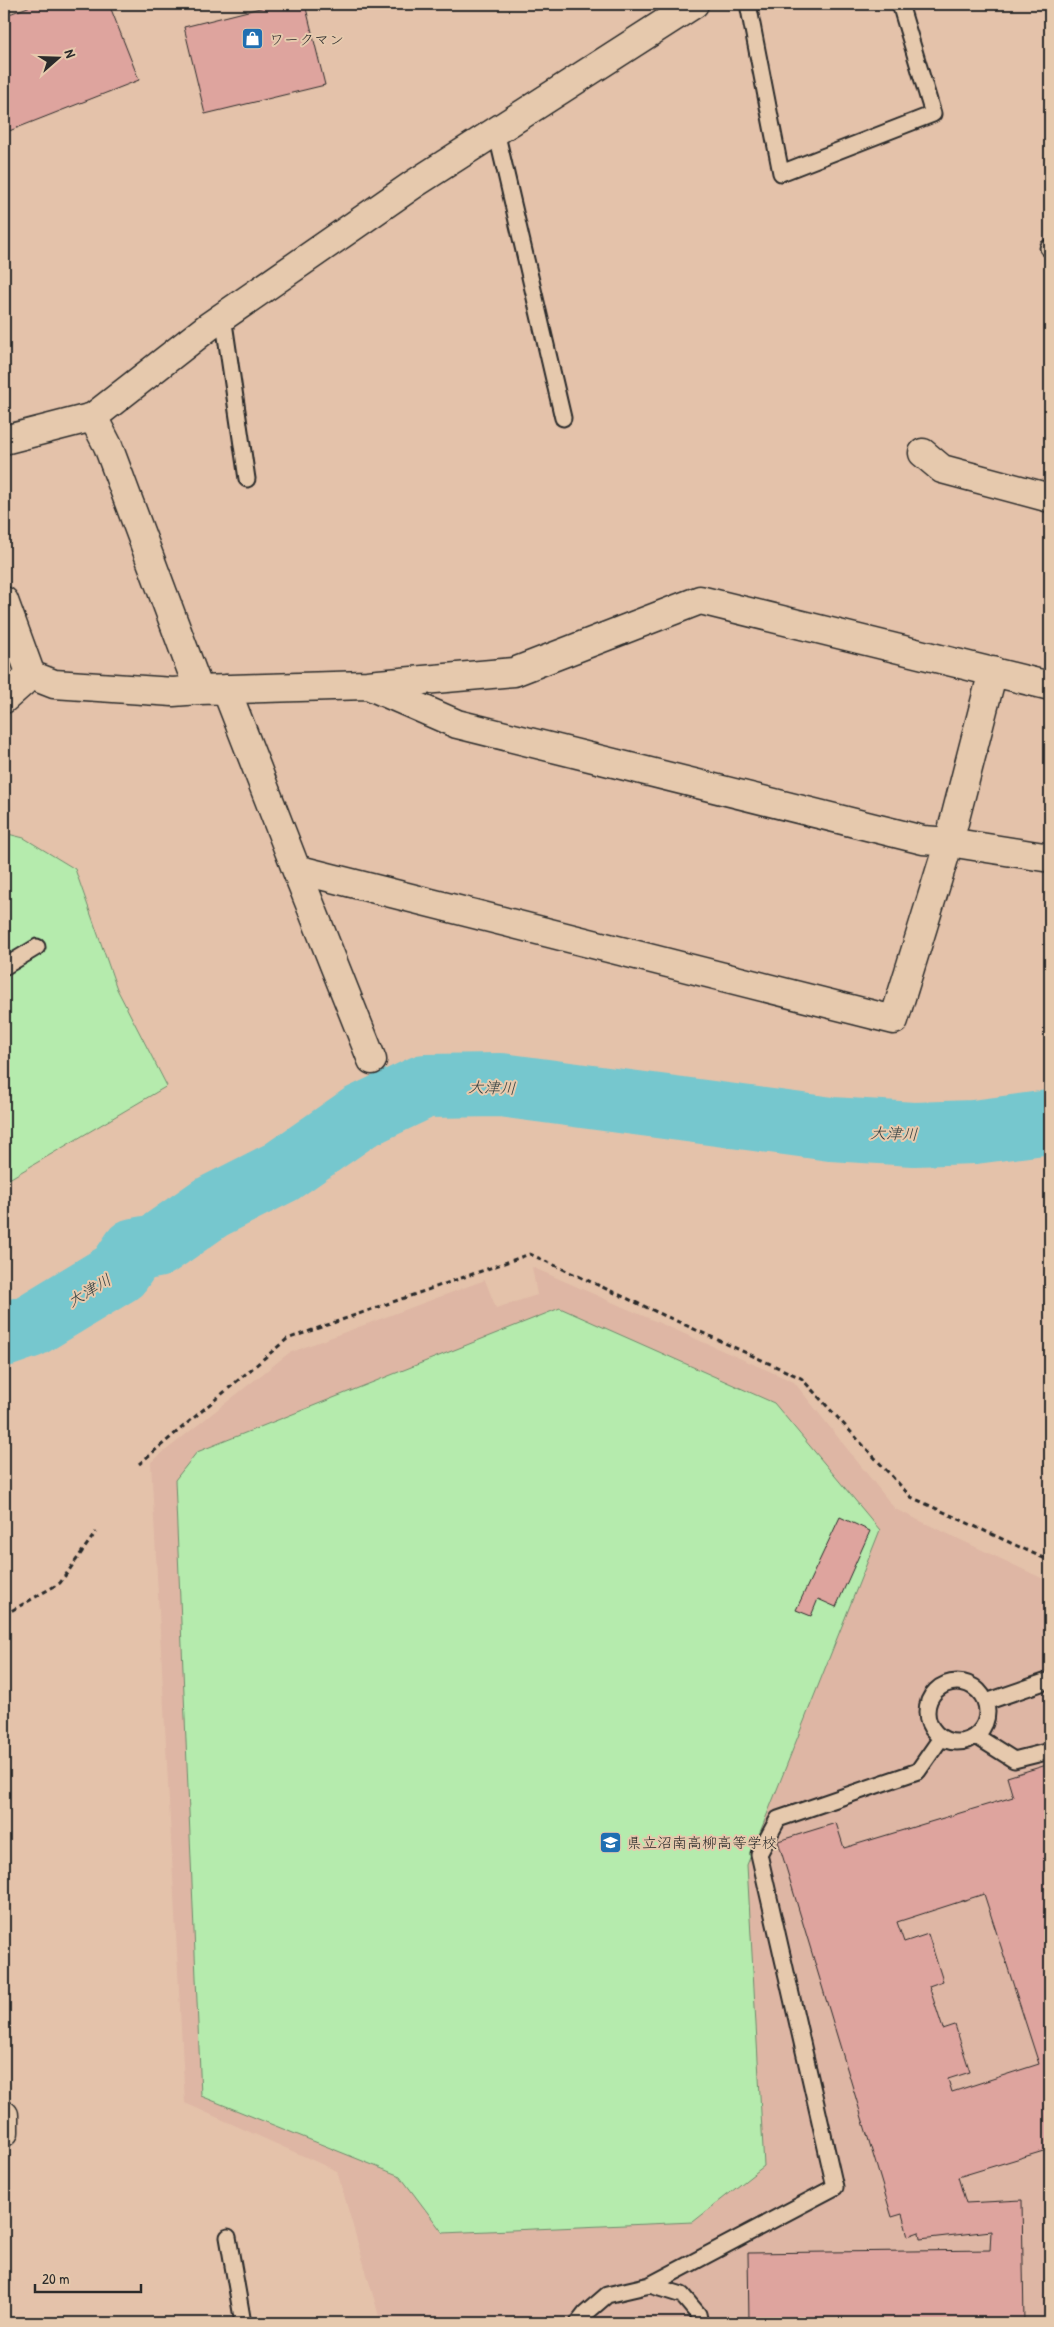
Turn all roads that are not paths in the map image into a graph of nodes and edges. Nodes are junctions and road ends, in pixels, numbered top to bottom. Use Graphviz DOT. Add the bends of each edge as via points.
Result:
graph roads {
  1 [pos="694,4"];
  2 [pos="748,4"];
  3 [pos="900,4"];
  4 [pos="496,131"];
  5 [pos="223,316"];
  6 [pos="94,417"];
  7 [pos="563,418"];
  8 [pos="4,440"];
  9 [pos="924,453"];
  10 [pos="247,479"];
  11 [pos="1050,498"];
  12 [pos="4,601"];
  13 [pos="993,671"];
  14 [pos="31,675"];
  15 [pos="367,685"];
  16 [pos="1050,686"];
  17 [pos="199,690"];
  18 [pos="226,690"];
  19 [pos="4,699"];
  20 [pos="948,842"];
  21 [pos="1050,858"];
  22 [pos="296,869"];
  23 [pos="37,947"];
  24 [pos="4,967"];
  25 [pos="372,1060"];
  26 [pos="1050,1680"];
  27 [pos="986,1702"];
  28 [pos="976,1736"];
  29 [pos="941,1738"];
  30 [pos="1050,1751"];
  31 [pos="4,2115"];
  32 [pos="4,2132"];
  33 [pos="228,2236"];
  34 [pos="650,2285"];
  35 [pos="243,2323"];
  36 [pos="578,2323"];
  37 [pos="700,2323"];
  1 -- 4 [label="street"];
  2 -- 3 [label="lane" via="781,173 934,114"];
  4 -- 5 [label="street"];
  4 -- 7 [label="lane"];
  5 -- 6 [label="street"];
  5 -- 10 [label="lane"];
  6 -- 8 [label="street"];
  6 -- 17 [label="street" via="108,446"];
  9 -- 11 [label="street" via="942,469"];
  12 -- 14 [label="street"];
  13 -- 15 [label="street" via="700,600 514,672"];
  13 -- 16 [label="street"];
  13 -- 20 [label="street"];
  14 -- 17 [label="street" via="54,684 173,692"];
  14 -- 19 [label="street"];
  15 -- 18 [label="street"];
  15 -- 20 [label="street" via="457,724 923,840"];
  17 -- 18 [label="street"];
  18 -- 22 [label="street"];
  20 -- 21 [label="street"];
  20 -- 22 [label="street" via="894,1020"];
  22 -- 25 [label="street"];
  23 -- 24 [label="lane"];
  26 -- 27 [label="lane"];
  27 -- 28 [label="lane" via="988,1715"];
  27 -- 29 [label="lane" via="973,1685 962,1681 942,1685 933,1693 927,1717"];
  28 -- 29 [label="lane" via="964,1742"];
  28 -- 30 [label="lane" via="1014,1760"];
  29 -- 34 [label="lane" via="918,1771 778,1819 759,1854 835,2187"];
  31 -- 32 [label="street"];
  33 -- 35 [label="lane"];
  34 -- 36 [label="lane" via="607,2295"];
  34 -- 37 [label="lane" via="682,2295 698,2314"];
}
